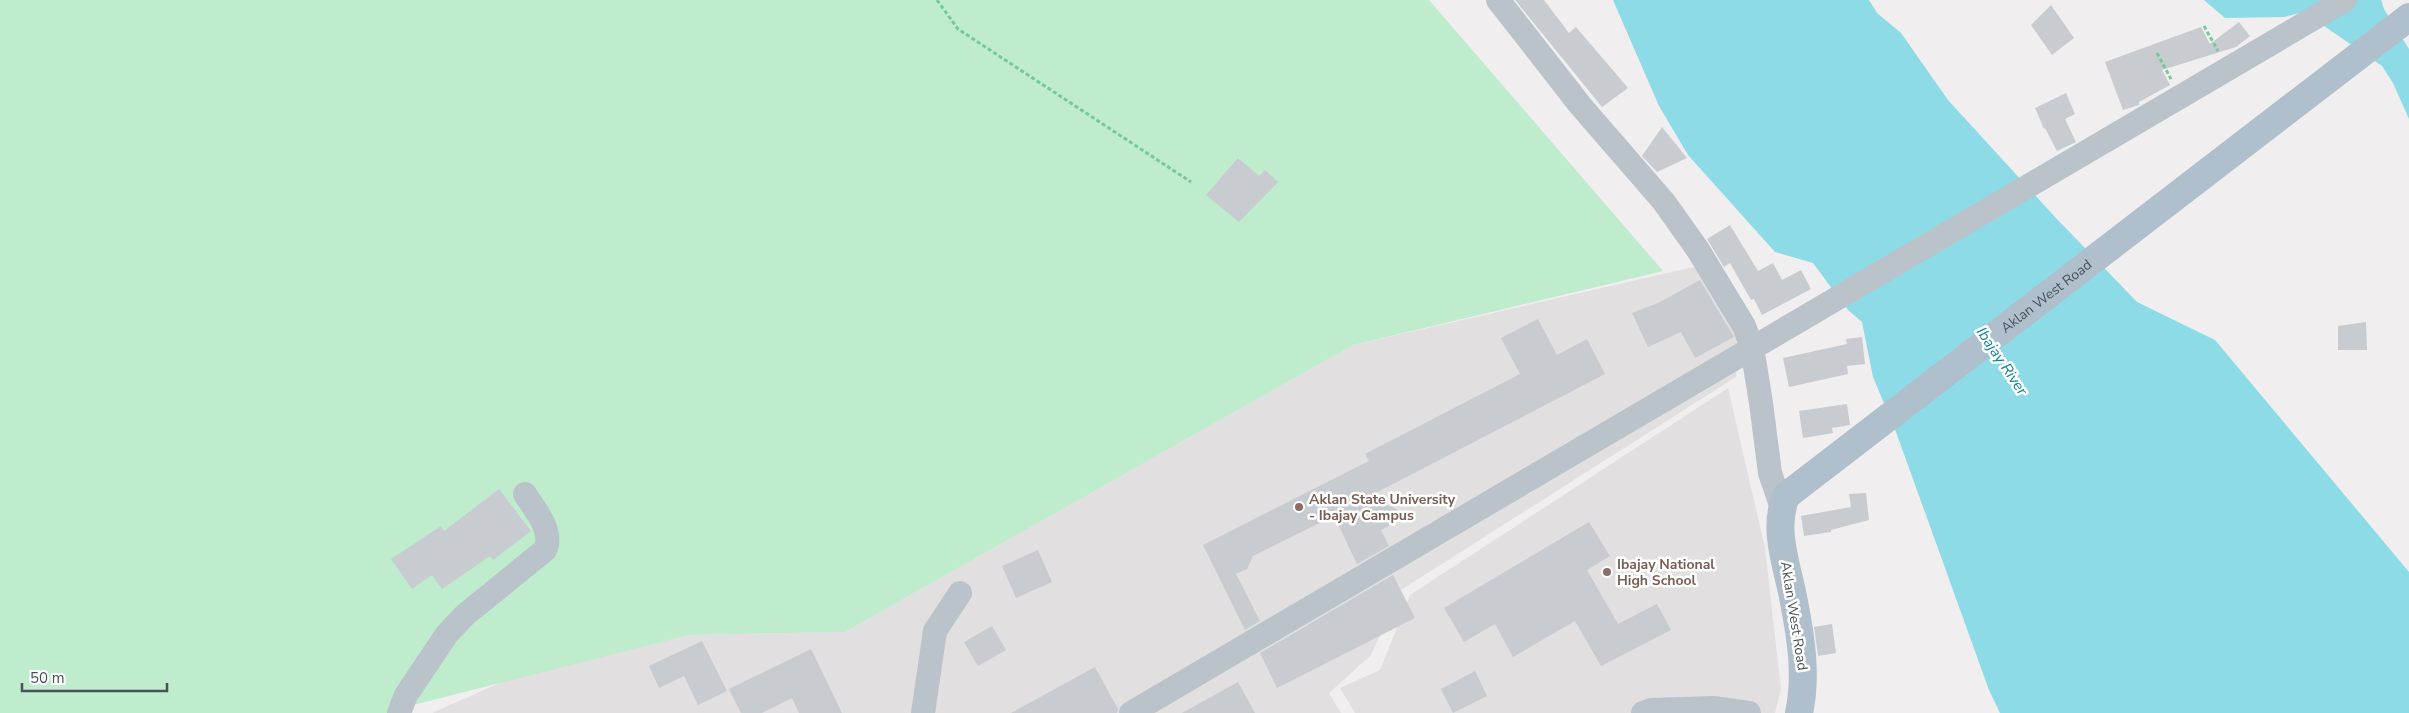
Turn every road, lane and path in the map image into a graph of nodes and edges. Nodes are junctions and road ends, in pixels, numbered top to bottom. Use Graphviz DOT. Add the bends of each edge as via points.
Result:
graph roads {
  1 [pos="936,0"];
  2 [pos="1498,0"];
  3 [pos="2345,0"];
  4 [pos="2409,17"];
  5 [pos="2204,26"];
  6 [pos="2158,53"];
  7 [pos="2228,69"];
  8 [pos="2181,97"];
  9 [pos="1191,182"];
  10 [pos="1752,348"];
  11 [pos="525,494"];
  12 [pos="1782,508"];
  13 [pos="960,593"];
  14 [pos="399,713"];
  15 [pos="923,713"];
  16 [pos="1130,713"];
  17 [pos="1643,713"];
  18 [pos="1749,713"];
  19 [pos="1799,713"];
  1 -- 9 [label="path" via="958,29"];
  2 -- 10 [label="street" via="1580,105 1664,202 1731,303"];
  3 -- 7 [label="street"];
  4 -- 12 [label="main road, Aklan West Road" via="1786,496"];
  5 -- 7 [label="path"];
  6 -- 8 [label="path"];
  7 -- 8 [label="street"];
  8 -- 10 [label="street"];
  10 -- 12 [label="street" via="1770,473"];
  10 -- 16 [label="street"];
  11 -- 14 [label="street" via="548,532 549,542 545,550 446,634 406,695"];
  12 -- 19 [label="main road, Aklan West Road" via="1779,530 1802,654"];
  13 -- 15 [label="street" via="935,631"];
  17 -- 18 [label="street" via="1713,708"];
}
